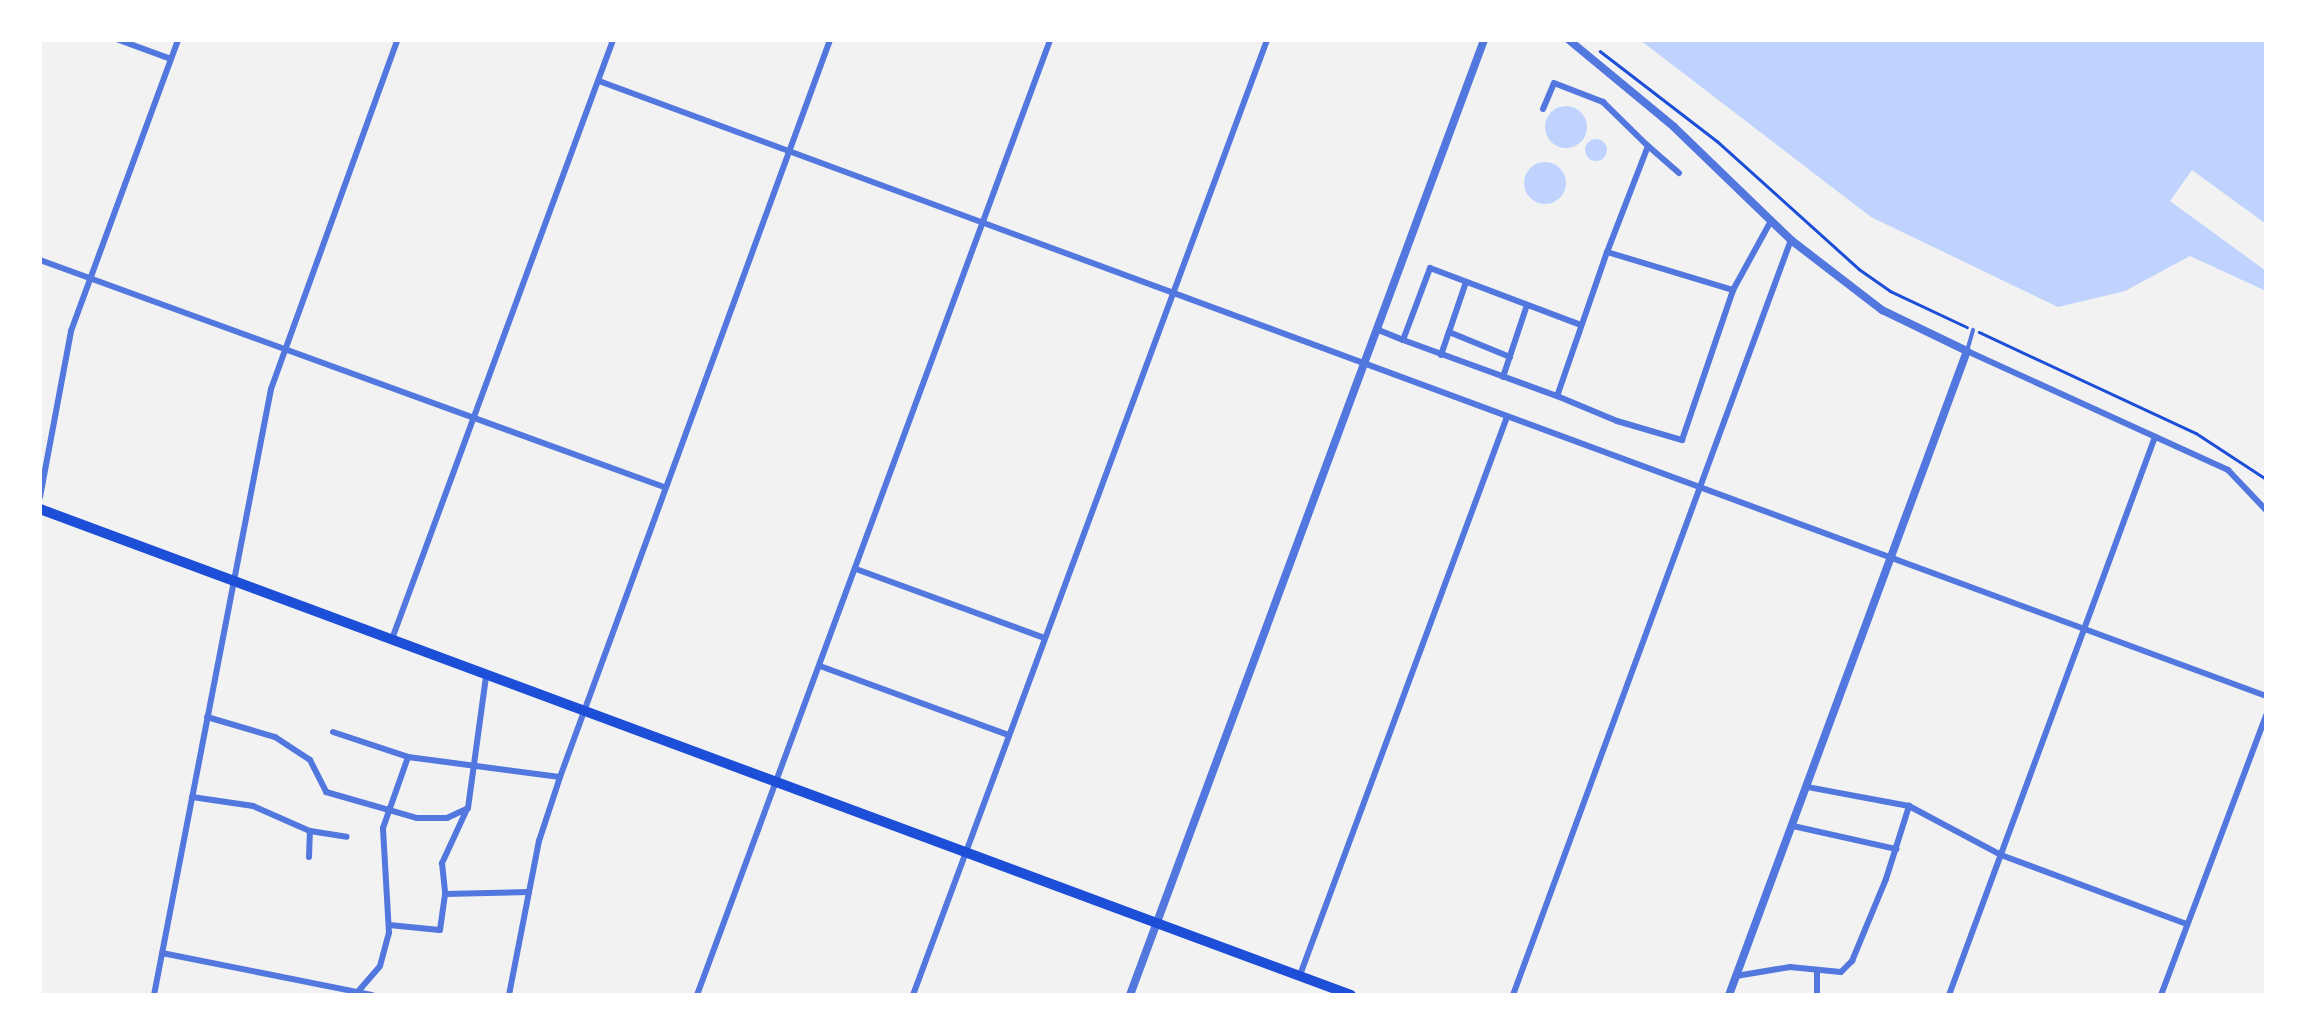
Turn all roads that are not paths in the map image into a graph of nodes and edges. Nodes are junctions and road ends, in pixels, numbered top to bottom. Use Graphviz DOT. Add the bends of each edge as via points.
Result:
graph roads {
  1 [pos="119,40"];
  2 [pos="178,40"];
  3 [pos="397,40"];
  4 [pos="613,40"];
  5 [pos="830,40"];
  6 [pos="1050,40"];
  7 [pos="1267,40"];
  8 [pos="1484,40"];
  9 [pos="1568,40"];
  10 [pos="171,59"];
  11 [pos="599,81"];
  12 [pos="1543,109"];
  13 [pos="1648,146"];
  14 [pos="789,150"];
  15 [pos="1680,173"];
  16 [pos="1771,221"];
  17 [pos="982,223"];
  18 [pos="1791,240"];
  19 [pos="1608,252"];
  20 [pos="40,260"];
  21 [pos="90,278"];
  22 [pos="1466,282"];
  23 [pos="1733,290"];
  24 [pos="1172,293"];
  25 [pos="1527,304"];
  26 [pos="1581,325"];
  27 [pos="1376,328"];
  28 [pos="1974,330"];
  29 [pos="1449,332"];
  30 [pos="1403,340"];
  31 [pos="284,350"];
  32 [pos="1967,352"];
  33 [pos="1441,355"];
  34 [pos="1510,357"];
  35 [pos="1362,366"];
  36 [pos="1503,377"];
  37 [pos="1557,396"];
  38 [pos="1507,417"];
  39 [pos="473,418"];
  40 [pos="2155,436"];
  41 [pos="664,488"];
  42 [pos="1699,490"];
  43 [pos="40,497"];
  44 [pos="40,509"];
  45 [pos="2266,510"];
  46 [pos="1893,557"];
  47 [pos="856,569"];
  48 [pos="232,583"];
  49 [pos="2083,628"];
  50 [pos="1045,638"];
  51 [pos="391,640"];
  52 [pos="820,666"];
  53 [pos="486,676"];
  54 [pos="2266,696"];
  55 [pos="582,713"];
  56 [pos="2266,715"];
  57 [pos="207,717"];
  58 [pos="333,732"];
  59 [pos="1010,735"];
  60 [pos="408,758"];
  61 [pos="475,763"];
  62 [pos="560,777"];
  63 [pos="778,783"];
  64 [pos="1807,787"];
  65 [pos="192,797"];
  66 [pos="1909,806"];
  67 [pos="387,807"];
  68 [pos="468,808"];
  69 [pos="1792,826"];
  70 [pos="310,831"];
  71 [pos="346,837"];
  72 [pos="1896,849"];
  73 [pos="966,851"];
  74 [pos="2000,855"];
  75 [pos="309,857"];
  76 [pos="529,892"];
  77 [pos="445,894"];
  78 [pos="1157,920"];
  79 [pos="2187,924"];
  80 [pos="388,925"];
  81 [pos="162,954"];
  82 [pos="1817,972"];
  83 [pos="1300,975"];
  84 [pos="1736,976"];
  85 [pos="1328,991"];
  86 [pos="356,994"];
  87 [pos="154,995"];
  88 [pos="372,995"];
  89 [pos="509,995"];
  90 [pos="697,995"];
  91 [pos="913,995"];
  92 [pos="1130,995"];
  93 [pos="1351,995"];
  94 [pos="1513,995"];
  95 [pos="1729,995"];
  96 [pos="1818,995"];
  97 [pos="1949,995"];
  98 [pos="2162,995"];
  1 -- 10 [label="street"];
  2 -- 10 [label="street"];
  3 -- 31 [label="street"];
  4 -- 11 [label="street"];
  5 -- 14 [label="street"];
  6 -- 17 [label="street"];
  7 -- 24 [label="street"];
  8 -- 27 [label="street"];
  9 -- 16 [label="street"];
  10 -- 21 [label="street"];
  11 -- 14 [label="street"];
  11 -- 39 [label="street"];
  12 -- 13 [label="street" via="1554,83 1603,102"];
  13 -- 15 [label="street"];
  13 -- 19 [label="street"];
  14 -- 17 [label="street"];
  14 -- 41 [label="street"];
  16 -- 18 [label="street"];
  16 -- 23 [label="street"];
  17 -- 24 [label="street"];
  17 -- 47 [label="street"];
  18 -- 32 [label="street" via="1882,310"];
  18 -- 42 [label="street"];
  19 -- 23 [label="street"];
  19 -- 26 [label="street"];
  20 -- 21 [label="street"];
  21 -- 31 [label="street"];
  21 -- 43 [label="street" via="72,331"];
  22 -- 25 [label="street"];
  22 -- 29 [label="street"];
  22 -- 30 [label="street" via="1430,268"];
  23 -- 37 [label="street" via="1682,440"];
  24 -- 35 [label="street"];
  24 -- 50 [label="street"];
  25 -- 26 [label="street"];
  25 -- 34 [label="street"];
  26 -- 37 [label="street"];
  27 -- 30 [label="street"];
  27 -- 35 [label="street"];
  28 -- 32 [label="lane"];
  29 -- 33 [label="street"];
  29 -- 34 [label="street"];
  30 -- 33 [label="street"];
  31 -- 39 [label="street"];
  31 -- 48 [label="street"];
  32 -- 40 [label="street"];
  32 -- 46 [label="street"];
  33 -- 36 [label="street"];
  34 -- 36 [label="street"];
  35 -- 38 [label="street"];
  35 -- 78 [label="street"];
  36 -- 37 [label="street"];
  38 -- 42 [label="street"];
  38 -- 83 [label="street"];
  39 -- 41 [label="street"];
  39 -- 51 [label="street"];
  40 -- 45 [label="street" via="2228,470"];
  40 -- 49 [label="street"];
  41 -- 55 [label="street"];
  42 -- 46 [label="street"];
  42 -- 94 [label="street"];
  44 -- 48 [label="main road"];
  46 -- 49 [label="street"];
  46 -- 64 [label="street"];
  47 -- 50 [label="street"];
  47 -- 52 [label="street"];
  48 -- 51 [label="main road"];
  48 -- 57 [label="street"];
  49 -- 54 [label="street"];
  49 -- 74 [label="street"];
  50 -- 59 [label="street"];
  51 -- 53 [label="main road"];
  52 -- 59 [label="street"];
  52 -- 63 [label="street"];
  53 -- 55 [label="main road"];
  53 -- 61 [label="street"];
  55 -- 62 [label="street"];
  55 -- 63 [label="main road"];
  56 -- 79 [label="street"];
  57 -- 65 [label="street"];
  57 -- 67 [label="street" via="275,737 310,760 326,792"];
  58 -- 60 [label="street"];
  59 -- 73 [label="street"];
  60 -- 61 [label="street"];
  60 -- 67 [label="street"];
  61 -- 62 [label="street"];
  61 -- 68 [label="street"];
  62 -- 76 [label="street"];
  63 -- 73 [label="main road"];
  63 -- 90 [label="street"];
  64 -- 66 [label="street"];
  64 -- 69 [label="street"];
  65 -- 70 [label="street" via="253,806"];
  65 -- 81 [label="street"];
  66 -- 72 [label="street"];
  66 -- 74 [label="street"];
  67 -- 68 [label="street" via="416,818 446,818"];
  67 -- 80 [label="street"];
  68 -- 77 [label="street" via="442,863"];
  69 -- 72 [label="street"];
  69 -- 84 [label="street"];
  70 -- 71 [label="street"];
  70 -- 75 [label="street"];
  72 -- 82 [label="street" via="1852,962 1840,972"];
  73 -- 78 [label="main road"];
  73 -- 91 [label="street"];
  74 -- 79 [label="street"];
  74 -- 97 [label="street"];
  76 -- 77 [label="street"];
  76 -- 89 [label="street"];
  77 -- 80 [label="street" via="440,930"];
  78 -- 83 [label="main road"];
  78 -- 92 [label="street"];
  79 -- 98 [label="street"];
  80 -- 86 [label="street" via="380,966"];
  81 -- 86 [label="street"];
  81 -- 87 [label="street"];
  82 -- 84 [label="street" via="1790,967"];
  82 -- 96 [label="street"];
  83 -- 85 [label="main road"];
  84 -- 95 [label="street"];
  85 -- 93 [label="main road"];
  86 -- 88 [label="street"];
}
